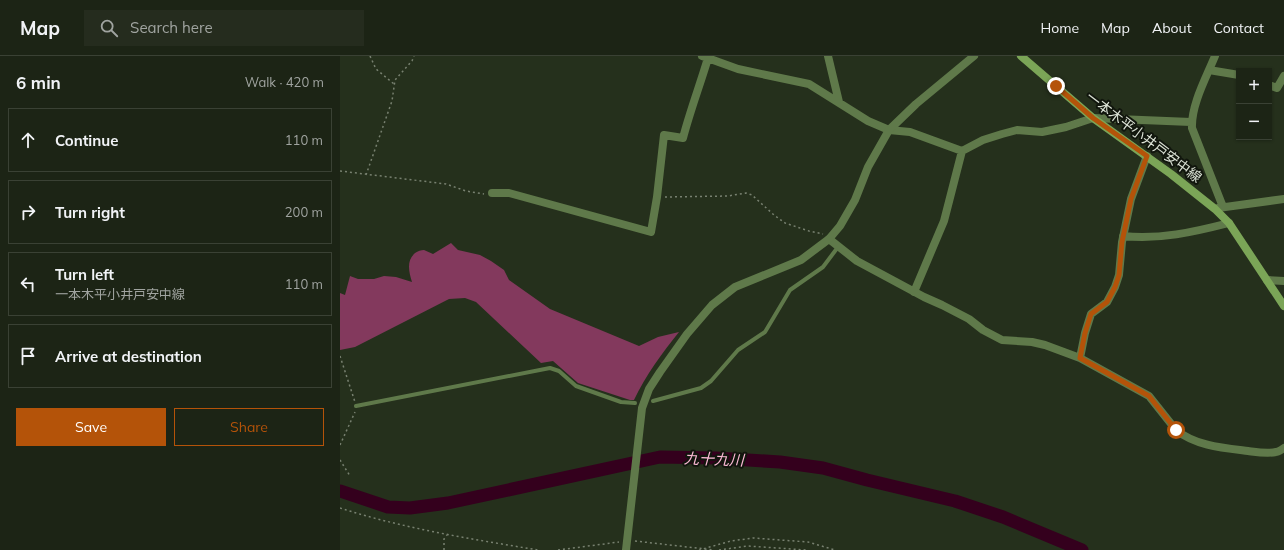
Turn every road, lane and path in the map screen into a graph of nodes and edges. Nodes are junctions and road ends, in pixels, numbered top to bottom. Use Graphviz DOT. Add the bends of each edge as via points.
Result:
graph roads {
  1 [pos="370,56"];
  2 [pos="414,56"];
  3 [pos="828,56"];
  4 [pos="974,56"];
  5 [pos="1021,56"];
  6 [pos="1215,56"];
  7 [pos="705,57"];
  8 [pos="1210,70"];
  9 [pos="1236,74"];
  10 [pos="1284,76"];
  11 [pos="394,84"];
  12 [pos="1272,86"];
  13 [pos="839,102"];
  14 [pos="1093,118"];
  15 [pos="1191,122"];
  16 [pos="889,130"];
  17 [pos="962,151"];
  18 [pos="1147,156"];
  19 [pos="340,171"];
  20 [pos="366,175"];
  21 [pos="492,193"];
  22 [pos="657,197"];
  23 [pos="1284,199"];
  24 [pos="1219,208"];
  25 [pos="1229,223"];
  26 [pos="1123,236"];
  27 [pos="829,239"];
  28 [pos="838,246"];
  29 [pos="1267,280"];
  30 [pos="1284,281"];
  31 [pos="914,292"];
  32 [pos="1284,306"];
  33 [pos="340,356"];
  34 [pos="1080,358"];
  35 [pos="653,401"];
  36 [pos="635,403"];
  37 [pos="356,406"];
  38 [pos="340,445"];
  39 [pos="1284,448"];
  40 [pos="340,460"];
  41 [pos="350,476"];
  42 [pos="340,508"];
  43 [pos="447,535"];
  44 [pos="633,540"];
  45 [pos="622,541"];
  46 [pos="699,549"];
  47 [pos="444,550"];
  48 [pos="538,550"];
  49 [pos="558,550"];
  50 [pos="626,550"];
  51 [pos="714,550"];
  52 [pos="719,550"];
  53 [pos="806,550"];
  54 [pos="835,550"];
  1 -- 11 [label="path" via="376,69"];
  2 -- 11 [label="path"];
  3 -- 13 [label="street"];
  4 -- 16 [label="street"];
  5 -- 14 [label="main road, 一本木平小井戸安中線"];
  6 -- 8 [label="street"];
  7 -- 13 [label="street" via="738,69 809,84"];
  7 -- 22 [label="street" via="699,87 683,138 664,135"];
  8 -- 9 [label="street"];
  8 -- 15 [label="street" via="1195,105"];
  10 -- 12 [label="street" via="1277,88"];
  11 -- 20 [label="path" via="392,101"];
  13 -- 16 [label="street" via="868,121"];
  14 -- 15 [label="street"];
  14 -- 17 [label="street" via="1042,132 1017,130 983,140"];
  14 -- 18 [label="main road, 一本木平小井戸安中線"];
  15 -- 24 [label="street"];
  16 -- 17 [label="street" via="910,132"];
  16 -- 27 [label="street" via="868,168 855,200"];
  17 -- 31 [label="street" via="944,221"];
  18 -- 24 [label="main road, 一本木平小井戸安中線"];
  18 -- 26 [label="street" via="1131,199"];
  19 -- 20 [label="path"];
  20 -- 21 [label="path" via="446,184 466,191"];
  21 -- 22 [label="street" via="509,193 651,232"];
  22 -- 27 [label="path" via="728,196 746,193 752,195 785,223 822,233"];
  23 -- 24 [label="street"];
  24 -- 25 [label="main road, 一本木平小井戸安中線"];
  25 -- 26 [label="street" via="1188,234 1137,238"];
  25 -- 29 [label="main road, 一本木平小井戸安中線"];
  26 -- 34 [label="street" via="1119,275 1115,287 1107,302 1091,314"];
  27 -- 28 [label="street"];
  27 -- 50 [label="street" via="801,260 735,287 712,305 687,334 649,389 643,405"];
  28 -- 31 [label="street" via="856,261"];
  28 -- 35 [label="lane" via="823,267 790,290 765,332 738,350 711,381 701,388"];
  29 -- 30 [label="street"];
  29 -- 32 [label="main road, 一本木平小井戸安中線"];
  31 -- 34 [label="street" via="969,319 1002,340 1032,342"];
  33 -- 37 [label="path"];
  34 -- 39 [label="street" via="1149,396 1176,430 1198,442 1221,448 1259,452 1277,452"];
  36 -- 37 [label="lane" via="622,402 576,386 559,371 550,368"];
  37 -- 38 [label="path"];
  40 -- 41 [label="path"];
  42 -- 43 [label="path"];
  43 -- 47 [label="path" via="444,539"];
  43 -- 48 [label="path"];
  44 -- 46 [label="path"];
  45 -- 49 [label="path"];
  46 -- 51 [label="path"];
  46 -- 54 [label="path" via="753,538 808,542"];
  52 -- 53 [label="path" via="748,546"];
}
